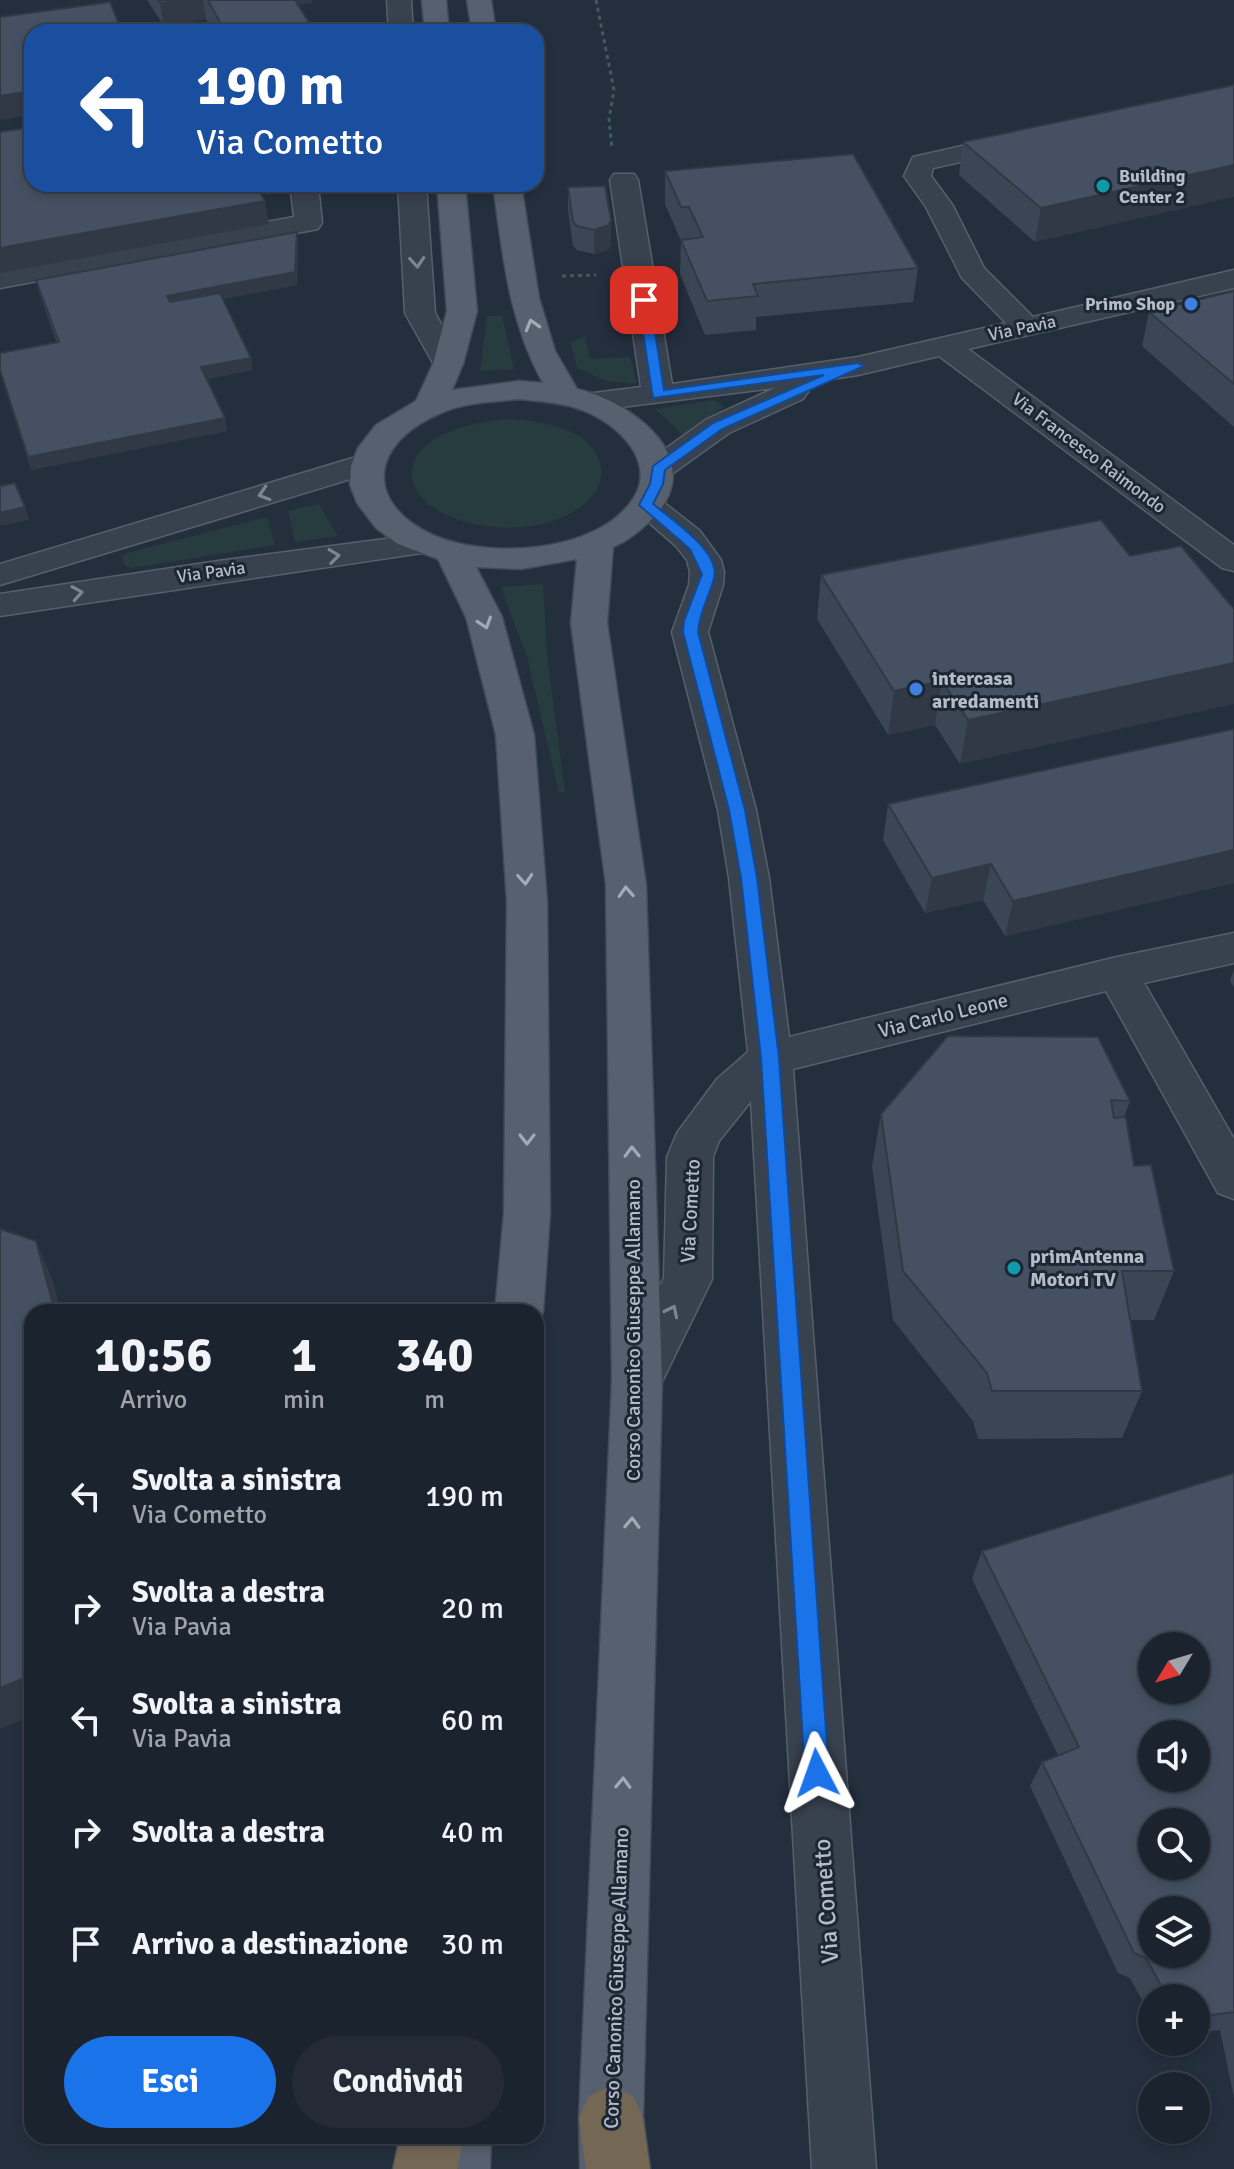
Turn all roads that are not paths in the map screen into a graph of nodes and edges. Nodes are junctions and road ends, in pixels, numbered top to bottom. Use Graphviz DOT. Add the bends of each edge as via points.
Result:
graph roads {
  1 [pos="399,0"];
  2 [pos="434,0"];
  3 [pos="479,0"];
  4 [pos="400,24"];
  5 [pos="436,24"];
  6 [pos="483,24"];
  7 [pos="1039,137"];
  8 [pos="624,180"];
  9 [pos="305,192"];
  10 [pos="412,192"];
  11 [pos="452,192"];
  12 [pos="508,192"];
  13 [pos="0,279"];
  14 [pos="1234,279"];
  15 [pos="1027,327"];
  16 [pos="943,345"];
  17 [pos="448,364"];
  18 [pos="858,366"];
  19 [pos="658,395"];
  20 [pos="577,399"];
  21 [pos="429,406"];
  22 [pos="366,464"];
  23 [pos="652,487"];
  24 [pos="596,542"];
  25 [pos="437,549"];
  26 [pos="1234,561"];
  27 [pos="0,575"];
  28 [pos="0,605"];
  29 [pos="1234,948"];
  30 [pos="1117,973"];
  31 [pos="770,1058"];
  32 [pos="1234,1180"];
  33 [pos="520,1304"];
  34 [pos="637,1381"];
  35 [pos="430,2144"];
  36 [pos="459,2144"];
  37 [pos="614,2152"];
  38 [pos="425,2169"];
  39 [pos="458,2169"];
  40 [pos="844,2169"];
  1 -- 4 [label="street"];
  2 -- 5 [label="main road"];
  3 -- 6 [label="main road"];
  7 -- 15 [label="street" via="922,163 917,176 939,206 972,272"];
  8 -- 19 [label="street"];
  9 -- 13 [label="street" via="308,223"];
  10 -- 17 [label="street, one-way" via="420,313"];
  11 -- 17 [label="main road" via="462,311"];
  20 -- 12 [label="main road, one-way" via="540,351 521,279"];
  14 -- 15 [label="street, Via Pavia"];
  15 -- 16 [label="street, Via Pavia"];
  16 -- 18 [label="street, Via Pavia"];
  16 -- 26 [label="street, Via Francesco Raimondo"];
  17 -- 21 [label="main road"];
  18 -- 19 [label="street, Via Pavia"];
  18 -- 23 [label="street, Via Pavia" via="718,426"];
  19 -- 20 [label="street, Via Pavia"];
  20 -- 21 [label="main road" via="519,390 472,394"];
  20 -- 23 [label="main road" via="625,419 648,442"];
  21 -- 22 [label="main road" via="378,441"];
  22 -- 25 [label="main road" via="365,486 374,508 394,528"];
  22 -- 27 [label="street, one-way"];
  23 -- 24 [label="main road" via="629,523"];
  23 -- 31 [label="street, Via Cometto" via="704,559 709,574 690,632 737,810"];
  24 -- 25 [label="main road" via="551,556 513,559"];
  34 -- 24 [label="main road, Corso Canonico Giuseppe Allamano, one-way" via="626,885 589,623"];
  28 -- 25 [label="street, Via Pavia, one-way" via="218,571"];
  25 -- 33 [label="main road, one-way" via="484,617 515,735 527,902 527,1213"];
  29 -- 30 [label="street, Via Carlo Leone"];
  30 -- 31 [label="street, Via Carlo Leone"];
  30 -- 32 [label="street"];
  34 -- 31 [label="street, Via Cometto, one-way" via="688,1279 690,1157 699,1133 733,1091"];
  31 -- 40 [label="street, Via Cometto"];
  37 -- 34 [label="main road, Corso Canonico Giuseppe Allamano, one-way"];
  35 -- 38 [label="highway"];
  36 -- 39 [label="main road"];
}
